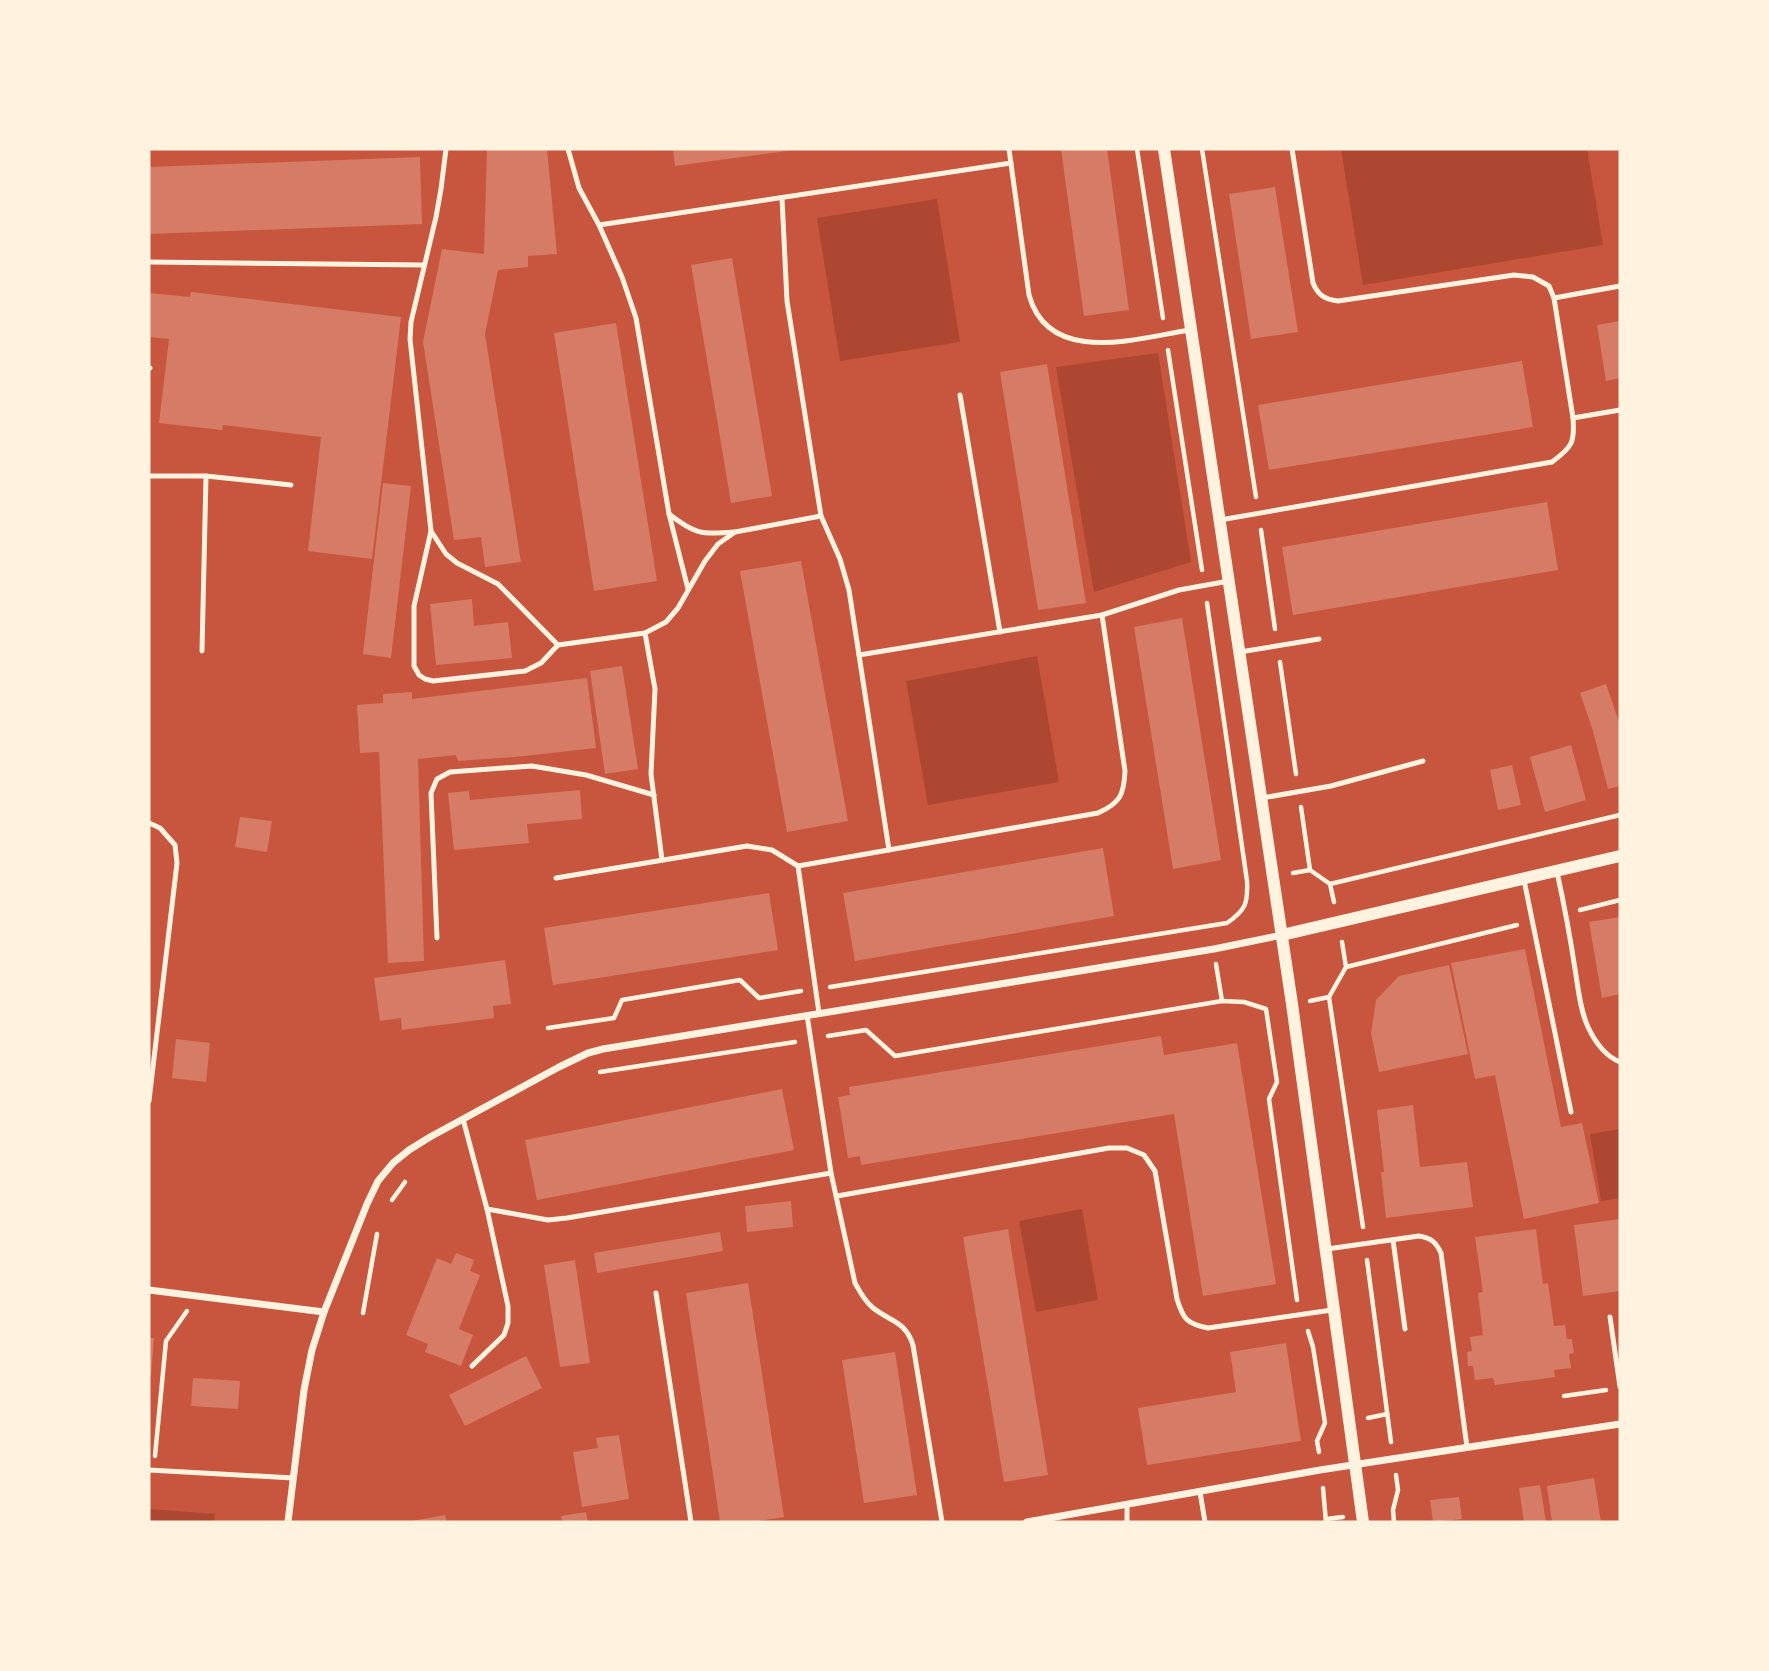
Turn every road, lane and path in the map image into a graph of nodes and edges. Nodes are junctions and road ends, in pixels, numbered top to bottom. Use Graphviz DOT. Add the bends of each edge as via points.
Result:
graph roads {
  1 [pos="446,149"];
  2 [pos="568,149"];
  3 [pos="1009,149"];
  4 [pos="1137,149"];
  5 [pos="1164,149"];
  6 [pos="1292,149"];
  7 [pos="1011,163"];
  8 [pos="782,198"];
  9 [pos="599,225"];
  10 [pos="149,262"];
  11 [pos="424,265"];
  12 [pos="1620,286"];
  13 [pos="1554,298"];
  14 [pos="1191,330"];
  15 [pos="1165,334"];
  16 [pos="960,395"];
  17 [pos="1620,410"];
  18 [pos="1573,418"];
  19 [pos="149,476"];
  20 [pos="206,476"];
  21 [pos="291,485"];
  22 [pos="669,514"];
  23 [pos="821,516"];
  24 [pos="1220,520"];
  25 [pos="431,531"];
  26 [pos="735,532"];
  27 [pos="1229,581"];
  28 [pos="1204,585"];
  29 [pos="688,590"];
  30 [pos="1102,615"];
  31 [pos="1000,632"];
  32 [pos="645,633"];
  33 [pos="1319,639"];
  34 [pos="558,645"];
  35 [pos="202,651"];
  36 [pos="1240,652"];
  37 [pos="859,654"];
  38 [pos="1423,761"];
  39 [pos="654,795"];
  40 [pos="1261,798"];
  41 [pos="1620,815"];
  42 [pos="149,823"];
  43 [pos="889,850"];
  44 [pos="1620,856"];
  45 [pos="662,860"];
  46 [pos="798,866"];
  47 [pos="1557,872"];
  48 [pos="556,878"];
  49 [pos="1524,880"];
  50 [pos="1330,884"];
  51 [pos="1620,900"];
  52 [pos="1566,914"];
  53 [pos="1532,922"];
  54 [pos="1282,935"];
  55 [pos="437,939"];
  56 [pos="816,989"];
  57 [pos="819,1013"];
  58 [pos="807,1015"];
  59 [pos="548,1028"];
  60 [pos="810,1040"];
  61 [pos="1620,1062"];
  62 [pos="593,1073"];
  63 [pos="149,1101"];
  64 [pos="1571,1112"];
  65 [pos="463,1119"];
  66 [pos="831,1173"];
  67 [pos="406,1180"];
  68 [pos="837,1196"];
  69 [pos="387,1208"];
  70 [pos="487,1209"];
  71 [pos="380,1226"];
  72 [pos="1392,1240"];
  73 [pos="1365,1243"];
  74 [pos="1325,1249"];
  75 [pos="149,1290"];
  76 [pos="656,1293"];
  77 [pos="1333,1310"];
  78 [pos="324,1312"];
  79 [pos="363,1313"];
  80 [pos="1302,1314"];
  81 [pos="1610,1317"];
  82 [pos="182,1318"];
  83 [pos="1405,1329"];
  84 [pos="472,1366"];
  85 [pos="1620,1387"];
  86 [pos="1609,1390"];
  87 [pos="1564,1396"];
  88 [pos="1387,1415"];
  89 [pos="1325,1423"];
  90 [pos="1620,1424"];
  91 [pos="1467,1447"];
  92 [pos="1354,1465"];
  93 [pos="151,1470"];
  94 [pos="293,1478"];
  95 [pos="1200,1492"];
  96 [pos="1127,1504"];
  97 [pos="1393,1510"];
  98 [pos="288,1522"];
  99 [pos="691,1522"];
  100 [pos="942,1522"];
  101 [pos="1027,1522"];
  102 [pos="1126,1522"];
  103 [pos="1205,1522"];
  104 [pos="1363,1522"];
  105 [pos="1394,1522"];
  1 -- 11 [label="lane"];
  2 -- 9 [label="lane" via="579,188"];
  3 -- 7 [label="lane"];
  4 -- 15 [label="path"];
  5 -- 14 [label="street"];
  6 -- 13 [label="lane" via="1313,282 1317,293 1326,299 1338,301 1514,275 1533,277 1549,286"];
  7 -- 8 [label="lane"];
  7 -- 15 [label="lane" via="1029,295 1043,323 1056,334 1094,343"];
  8 -- 9 [label="lane"];
  8 -- 23 [label="lane" via="787,301"];
  9 -- 22 [label="lane" via="636,318"];
  10 -- 11 [label="lane"];
  11 -- 25 [label="lane" via="410,339"];
  12 -- 13 [label="lane"];
  13 -- 18 [label="lane"];
  14 -- 15 [label="lane"];
  14 -- 24 [label="street"];
  15 -- 28 [label="path"];
  16 -- 31 [label="lane"];
  17 -- 18 [label="lane"];
  18 -- 24 [label="lane" via="1574,436 1567,451 1552,462"];
  19 -- 20 [label="lane"];
  20 -- 21 [label="lane"];
  20 -- 35 [label="lane"];
  22 -- 26 [label="lane" via="687,528 709,534"];
  22 -- 29 [label="lane"];
  23 -- 26 [label="lane"];
  23 -- 37 [label="lane" via="849,590"];
  24 -- 27 [label="street"];
  25 -- 34 [label="lane" via="446,554 498,584"];
  25 -- 34 [label="lane" via="414,606 414,666 419,675 433,681 525,671 541,663"];
  26 -- 29 [label="lane" via="718,544"];
  27 -- 28 [label="lane"];
  27 -- 36 [label="street"];
  28 -- 30 [label="lane"];
  28 -- 56 [label="path" via="1247,881 1248,898 1241,913 1227,923"];
  29 -- 32 [label="lane" via="666,622"];
  30 -- 31 [label="lane"];
  30 -- 43 [label="lane" via="1125,771 1120,797 1112,806 1098,813"];
  31 -- 37 [label="lane"];
  32 -- 34 [label="lane"];
  32 -- 39 [label="lane" via="656,689"];
  33 -- 36 [label="lane"];
  36 -- 40 [label="street"];
  37 -- 43 [label="lane"];
  38 -- 40 [label="lane" via="1331,786"];
  39 -- 45 [label="lane"];
  39 -- 55 [label="lane" via="586,775 532,766 450,772 437,779 431,793"];
  40 -- 54 [label="street"];
  41 -- 50 [label="path"];
  42 -- 63 [label="lane" via="175,845 177,863"];
  43 -- 46 [label="lane"];
  44 -- 47 [label="street"];
  45 -- 46 [label="lane" via="747,846 772,850"];
  45 -- 48 [label="lane"];
  46 -- 56 [label="lane"];
  47 -- 49 [label="street"];
  47 -- 52 [label="lane"];
  49 -- 53 [label="lane"];
  49 -- 54 [label="street"];
  51 -- 52 [label="path"];
  52 -- 61 [label="lane" via="1587,1025 1600,1047"];
  53 -- 64 [label="lane"];
  53 -- 73 [label="path" via="1346,967 1329,997"];
  54 -- 57 [label="street"];
  54 -- 74 [label="street"];
  56 -- 57 [label="lane"];
  56 -- 59 [label="path" via="759,998 740,980 622,1000 614,1018"];
  57 -- 58 [label="street"];
  58 -- 60 [label="lane"];
  58 -- 65 [label="street" via="588,1053"];
  60 -- 62 [label="path"];
  60 -- 66 [label="lane"];
  60 -- 80 [label="path" via="866,1030 895,1056 1222,1002 1266,1009 1277,1082 1269,1099 1295,1295"];
  65 -- 70 [label="lane"];
  65 -- 78 [label="street" via="409,1150 378,1181"];
  66 -- 68 [label="lane"];
  66 -- 70 [label="lane" via="548,1220"];
  67 -- 69 [label="path"];
  68 -- 80 [label="lane" via="1108,1148 1127,1149 1144,1155 1155,1171 1182,1316 1208,1328"];
  68 -- 100 [label="lane" via="855,1283 873,1308 909,1332"];
  70 -- 84 [label="lane" via="508,1322 504,1335"];
  71 -- 79 [label="path"];
  72 -- 73 [label="lane"];
  72 -- 83 [label="lane"];
  72 -- 91 [label="lane" via="1429,1238 1441,1253"];
  73 -- 74 [label="lane"];
  73 -- 88 [label="path"];
  74 -- 77 [label="street"];
  75 -- 78 [label="street"];
  76 -- 99 [label="lane"];
  77 -- 80 [label="lane"];
  77 -- 92 [label="street"];
  78 -- 94 [label="street" via="304,1390"];
  80 -- 89 [label="path" via="1313,1347"];
  81 -- 85 [label="lane"];
  82 -- 93 [label="path" via="166,1341"];
  86 -- 87 [label="path"];
  90 -- 91 [label="street"];
  91 -- 92 [label="street"];
  92 -- 95 [label="street"];
  92 -- 104 [label="street"];
  93 -- 94 [label="lane"];
  94 -- 98 [label="street"];
  95 -- 96 [label="street"];
  95 -- 103 [label="lane"];
  96 -- 101 [label="street"];
  96 -- 102 [label="lane"];
  97 -- 105 [label="path"];
}
